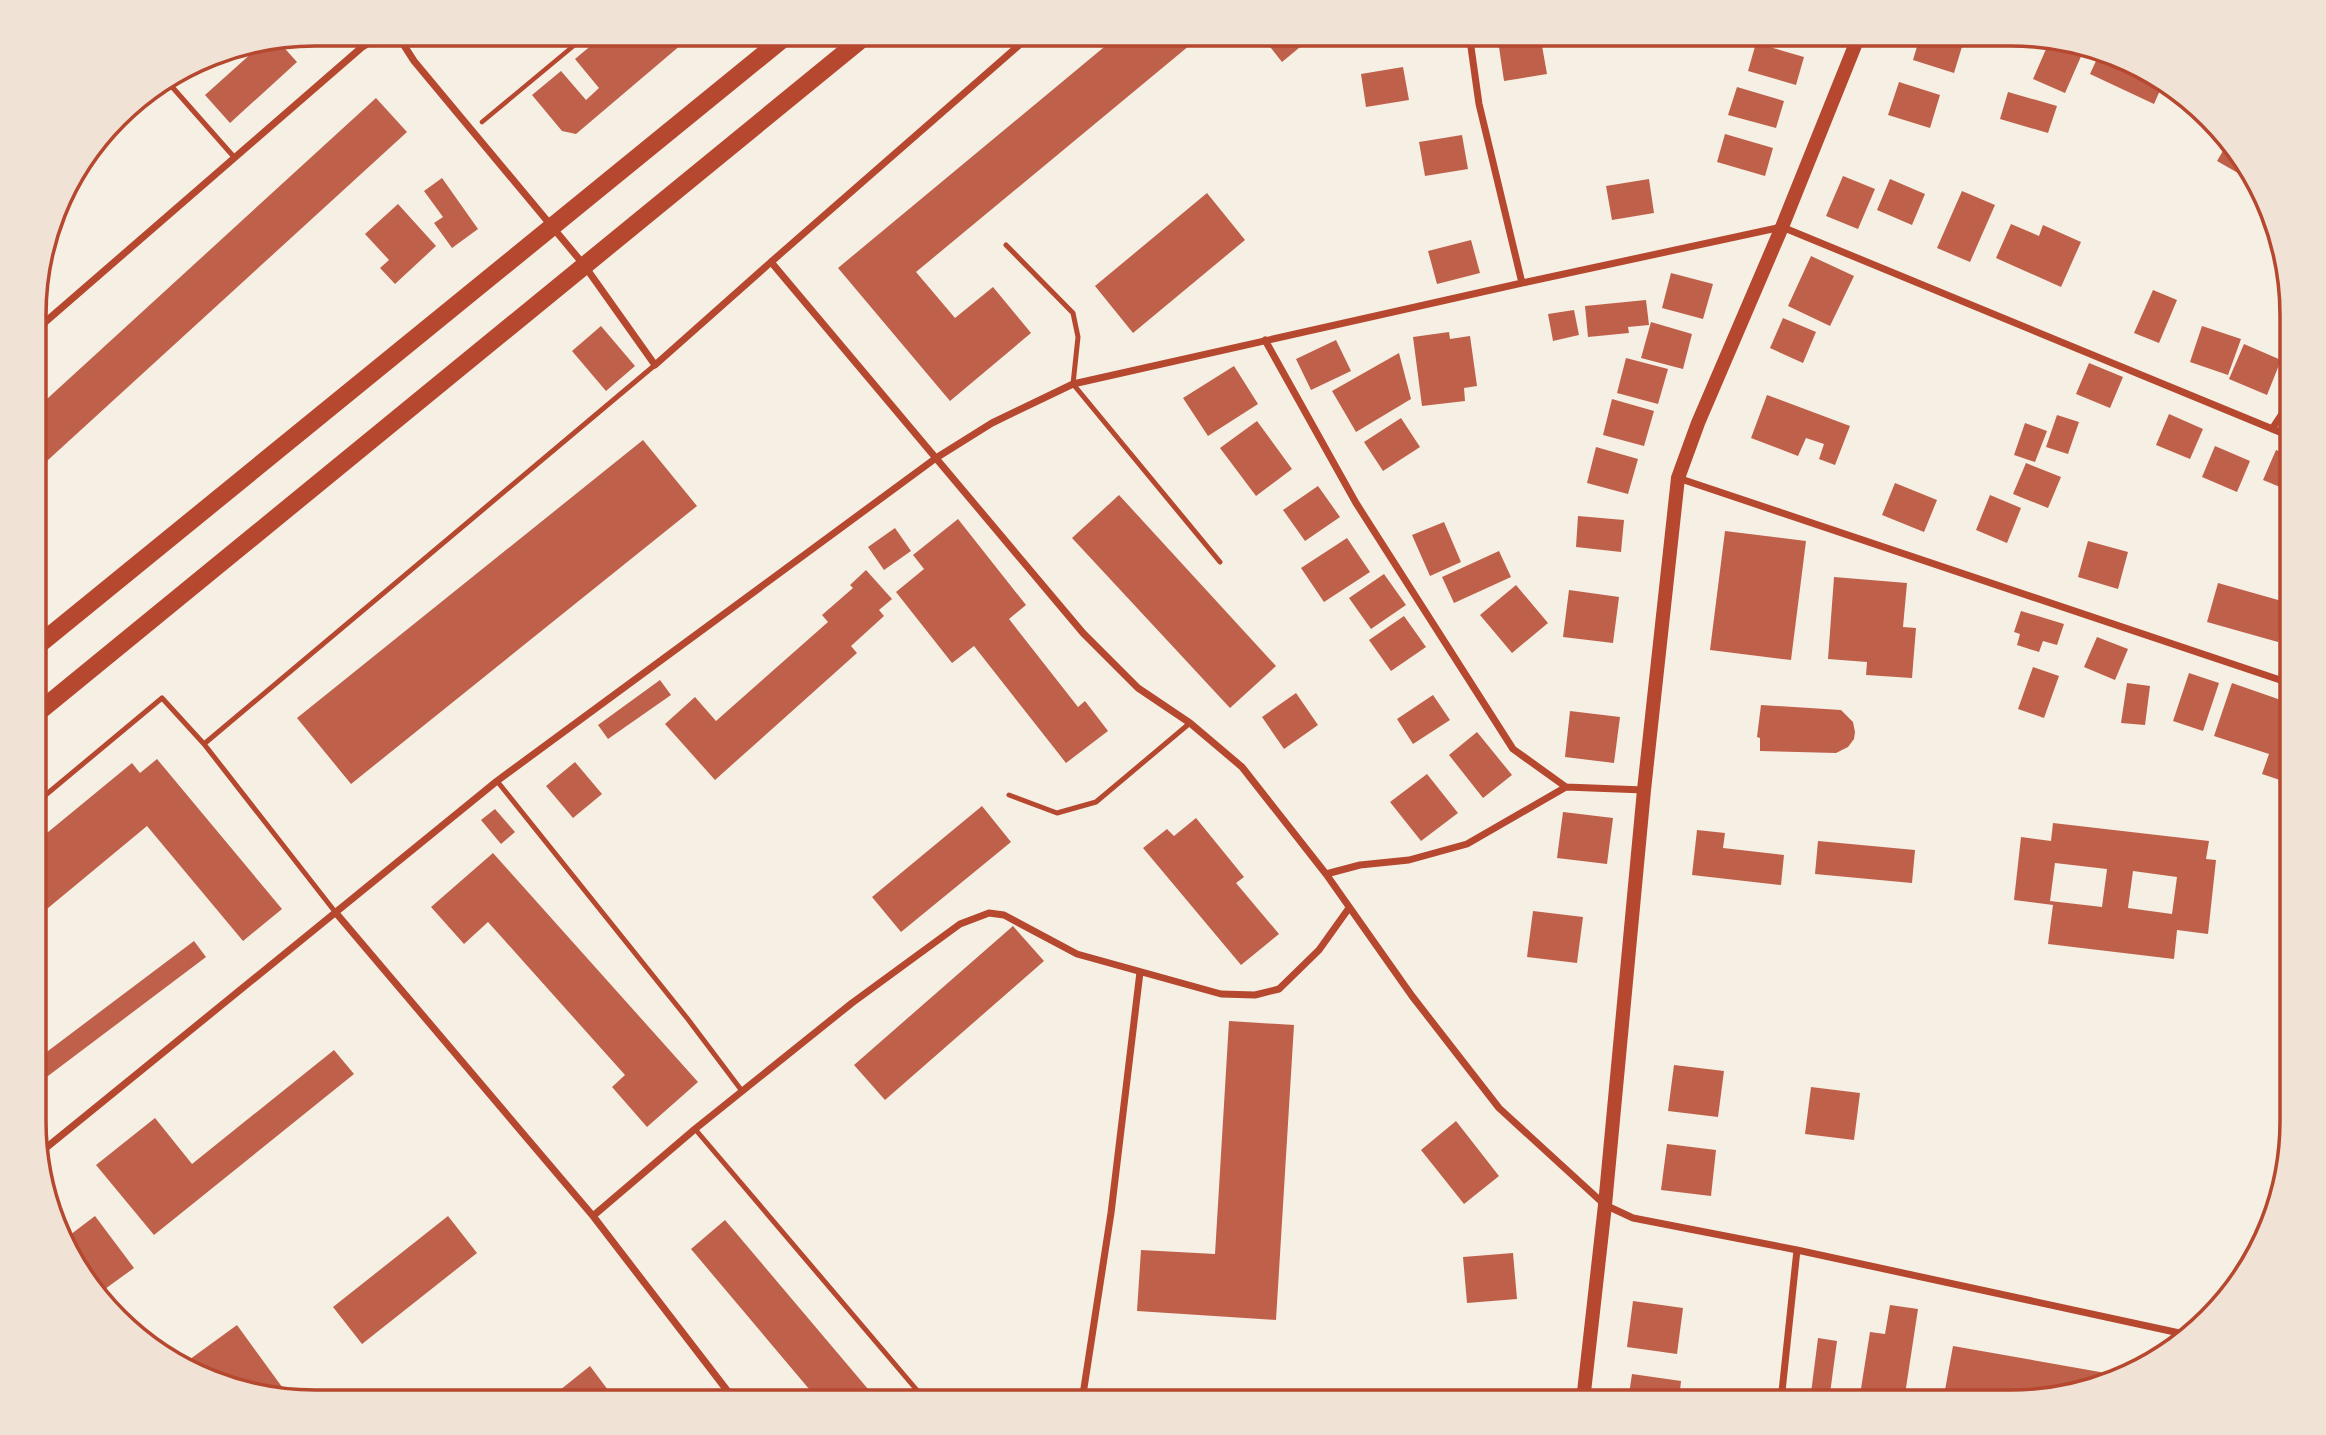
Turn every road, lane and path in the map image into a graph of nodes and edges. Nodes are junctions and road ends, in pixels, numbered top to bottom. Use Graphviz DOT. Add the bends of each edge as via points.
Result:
graph roads {
  1 [pos="363,46"];
  2 [pos="406,46"];
  3 [pos="573,46"];
  4 [pos="774,46"];
  5 [pos="853,46"];
  6 [pos="1018,46"];
  7 [pos="1471,46"];
  8 [pos="1855,46"];
  9 [pos="172,87"];
  10 [pos="472,129"];
  11 [pos="234,157"];
  12 [pos="552,226"];
  13 [pos="1782,227"];
  14 [pos="1006,245"];
  15 [pos="771,261"];
  16 [pos="584,265"];
  17 [pos="1522,283"];
  18 [pos="46,321"];
  19 [pos="1265,340"];
  20 [pos="656,365"];
  21 [pos="1073,384"];
  22 [pos="2280,417"];
  23 [pos="2272,429"];
  24 [pos="2280,432"];
  25 [pos="936,458"];
  26 [pos="1678,478"];
  27 [pos="1220,562"];
  28 [pos="46,639"];
  29 [pos="2280,680"];
  30 [pos="46,706"];
  31 [pos="1190,723"];
  32 [pos="204,744"];
  33 [pos="498,781"];
  34 [pos="1566,787"];
  35 [pos="1644,790"];
  36 [pos="46,795"];
  37 [pos="1009,795"];
  38 [pos="1326,874"];
  39 [pos="1349,908"];
  40 [pos="336,913"];
  41 [pos="1140,972"];
  42 [pos="742,1091"];
  43 [pos="695,1129"];
  44 [pos="47,1147"];
  45 [pos="1605,1205"];
  46 [pos="593,1216"];
  47 [pos="1797,1250"];
  48 [pos="2177,1332"];
  49 [pos="727,1390"];
  50 [pos="917,1390"];
  51 [pos="1085,1390"];
  52 [pos="1584,1390"];
  53 [pos="1781,1390"];
  1 -- 11 [label="street"];
  2 -- 10 [label="street"];
  3 -- 10 [label="path"];
  4 -- 12 [label="main road"];
  5 -- 16 [label="main road"];
  6 -- 15 [label="street"];
  7 -- 17 [label="street" via="1479,104"];
  8 -- 13 [label="main road"];
  9 -- 11 [label="lane"];
  10 -- 12 [label="street"];
  11 -- 18 [label="street"];
  12 -- 16 [label="street"];
  12 -- 28 [label="main road"];
  13 -- 17 [label="street"];
  13 -- 23 [label="street"];
  13 -- 26 [label="main road"];
  14 -- 21 [label="lane" via="1073,313 1078,337"];
  15 -- 20 [label="street"];
  15 -- 25 [label="street"];
  16 -- 20 [label="street"];
  16 -- 30 [label="main road"];
  17 -- 19 [label="street"];
  19 -- 21 [label="street"];
  19 -- 34 [label="street" via="1356,503 1513,749"];
  20 -- 32 [label="lane"];
  21 -- 25 [label="street" via="992,423"];
  21 -- 27 [label="lane"];
  22 -- 23 [label="street"];
  23 -- 24 [label="street"];
  25 -- 31 [label="street" via="1083,633 1138,688"];
  25 -- 33 [label="street"];
  26 -- 29 [label="street"];
  26 -- 35 [label="main road"];
  31 -- 37 [label="lane" via="1096,802 1057,813"];
  31 -- 38 [label="street" via="1242,767"];
  32 -- 36 [label="lane" via="162,698"];
  32 -- 40 [label="lane"];
  33 -- 40 [label="street"];
  33 -- 42 [label="lane"];
  34 -- 35 [label="street"];
  34 -- 38 [label="street" via="1467,844 1409,860"];
  35 -- 45 [label="main road"];
  38 -- 39 [label="street"];
  39 -- 41 [label="street" via="1319,950 1279,989 1255,995 1221,994"];
  39 -- 45 [label="street" via="1499,1108"];
  40 -- 44 [label="street"];
  40 -- 46 [label="street"];
  41 -- 42 [label="street" via="1077,954 1004,915 989,913 960,924"];
  41 -- 51 [label="street"];
  42 -- 43 [label="street"];
  43 -- 46 [label="street"];
  43 -- 50 [label="lane"];
  45 -- 47 [label="street" via="1633,1218"];
  45 -- 52 [label="main road"];
  46 -- 49 [label="street"];
  47 -- 48 [label="street"];
  47 -- 53 [label="street"];
}
